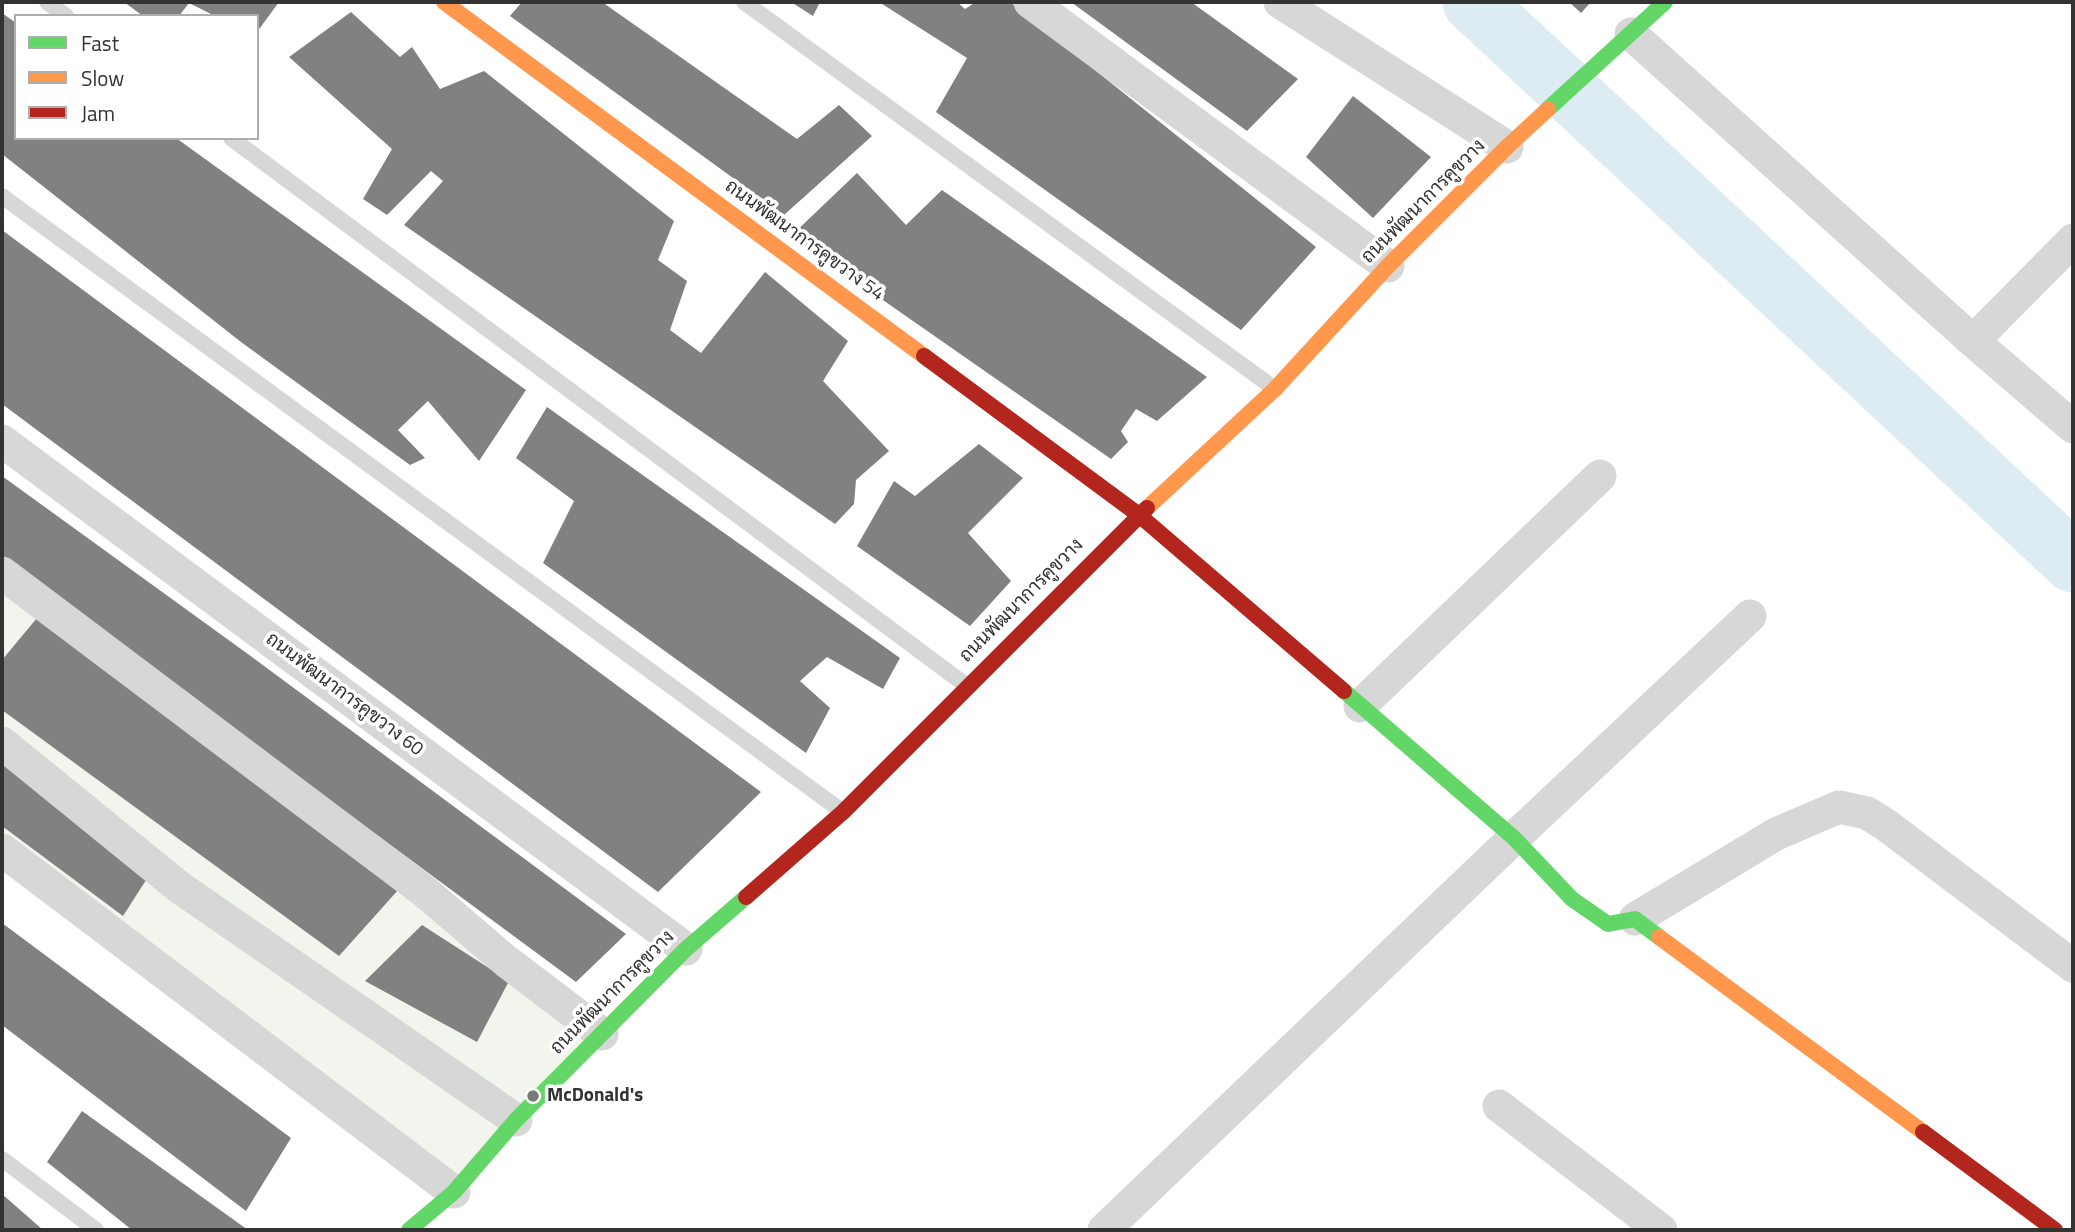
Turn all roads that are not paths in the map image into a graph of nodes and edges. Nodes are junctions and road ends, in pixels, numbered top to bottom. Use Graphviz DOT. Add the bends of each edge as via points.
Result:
graph roads {
  1 [pos="47,2"];
  2 [pos="444,2"];
  3 [pos="744,2"];
  4 [pos="1030,2"];
  5 [pos="1280,2"];
  6 [pos="1665,2"];
  7 [pos="63,14"];
  8 [pos="1629,36"];
  9 [pos="234,140"];
  10 [pos="1507,147"];
  11 [pos="2,196"];
  12 [pos="2073,240"];
  13 [pos="1388,266"];
  14 [pos="1973,341"];
  15 [pos="1275,389"];
  16 [pos="2073,427"];
  17 [pos="2,441"];
  18 [pos="1600,476"];
  19 [pos="1139,515"];
  20 [pos="2,573"];
  21 [pos="1750,616"];
  22 [pos="968,686"];
  23 [pos="1360,706"];
  24 [pos="2,743"];
  25 [pos="843,812"];
  26 [pos="1514,838"];
  27 [pos="2,850"];
  28 [pos="1635,919"];
  29 [pos="686,949"];
  30 [pos="2073,966"];
  31 [pos="602,1034"];
  32 [pos="1499,1106"];
  33 [pos="516,1120"];
  34 [pos="2,1159"];
  35 [pos="454,1192"];
  36 [pos="96,1230"];
  37 [pos="409,1230"];
  38 [pos="1104,1230"];
  39 [pos="1661,1230"];
  40 [pos="2055,1230"];
  1 -- 7 [label="lane"];
  2 -- 19 [label="street, ถนนพัฒนาการคูขวาง 54"];
  3 -- 15 [label="lane"];
  4 -- 13 [label="street"];
  5 -- 10 [label="street"];
  6 -- 8 [label="street, ถนนพัฒนาการคูขวาง"];
  8 -- 10 [label="street, ถนนพัฒนาการคูขวาง"];
  8 -- 14 [label="street"];
  9 -- 22 [label="lane"];
  10 -- 13 [label="street, ถนนพัฒนาการคูขวาง"];
  11 -- 25 [label="lane"];
  12 -- 14 [label="street"];
  13 -- 15 [label="street, ถนนพัฒนาการคูขวาง"];
  14 -- 16 [label="street"];
  15 -- 19 [label="street, ถนนพัฒนาการคูขวาง"];
  17 -- 29 [label="street, ถนนพัฒนาการคูขวาง 60"];
  18 -- 23 [label="street"];
  19 -- 22 [label="street, ถนนพัฒนาการคูขวาง"];
  19 -- 23 [label="street, ถนนพัฒนาการคูขวาง 54"];
  20 -- 31 [label="street" via="424,891"];
  21 -- 26 [label="street"];
  22 -- 25 [label="street, ถนนพัฒนาการคูขวาง"];
  23 -- 26 [label="street, ถนนพัฒนาการคูขวาง 54"];
  24 -- 33 [label="street" via="179,887"];
  25 -- 29 [label="street, ถนนพัฒนาการคูขวาง"];
  26 -- 28 [label="street, ถนนพัฒนาการคูขวาง 54" via="1572,899 1608,924"];
  26 -- 38 [label="street"];
  27 -- 35 [label="street"];
  28 -- 30 [label="street" via="1776,834 1839,807 1867,813 1886,825"];
  28 -- 40 [label="street"];
  29 -- 31 [label="street, ถนนพัฒนาการคูขวาง"];
  31 -- 33 [label="street, ถนนพัฒนาการคูขวาง"];
  32 -- 39 [label="street"];
  33 -- 35 [label="street, ถนนพัฒนาการคูขวาง"];
  34 -- 36 [label="lane"];
  35 -- 37 [label="street, ถนนพัฒนาการคูขวาง"];
}
